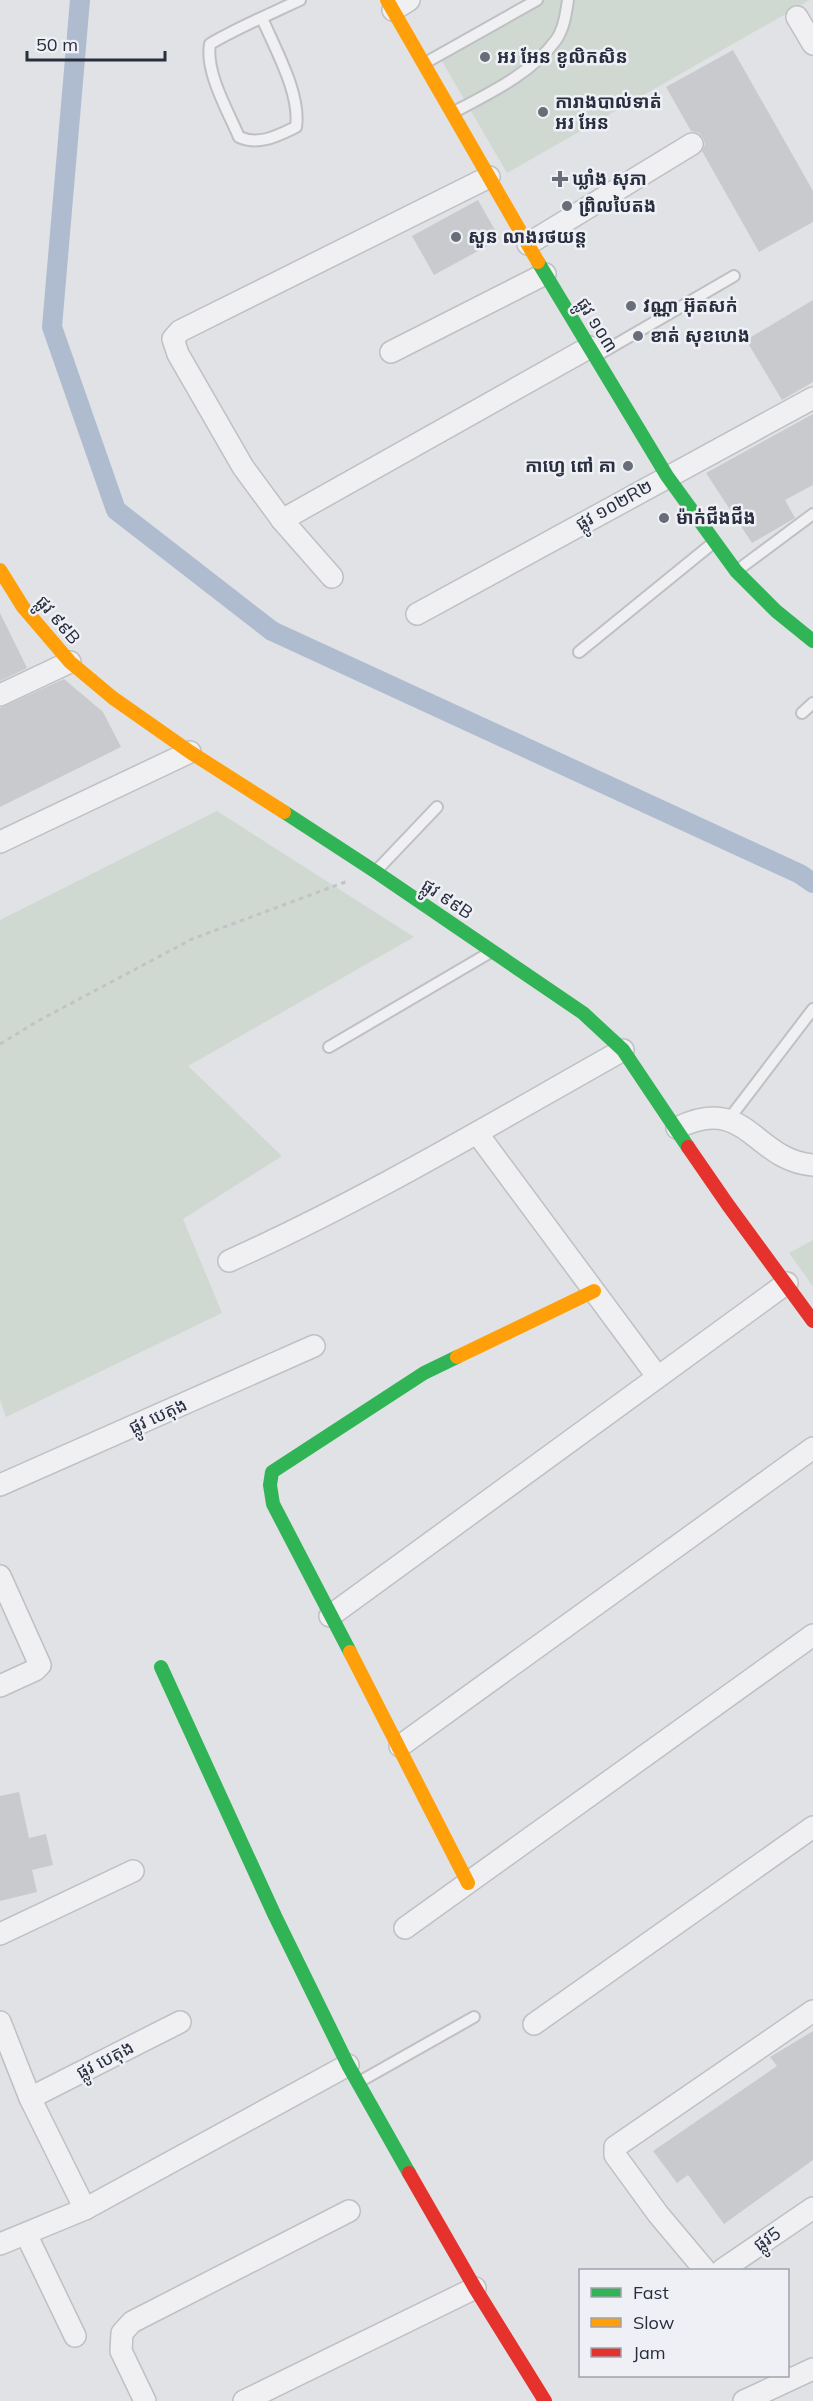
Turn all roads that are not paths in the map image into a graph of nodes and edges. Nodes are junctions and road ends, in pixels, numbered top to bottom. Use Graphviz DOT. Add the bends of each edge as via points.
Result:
graph roads {
  1 [pos="300,0"];
  2 [pos="537,0"];
  3 [pos="568,0"];
  4 [pos="397,3"];
  5 [pos="797,17"];
  6 [pos="262,18"];
  7 [pos="813,44"];
  8 [pos="424,64"];
  9 [pos="452,113"];
  10 [pos="693,144"];
  11 [pos="489,177"];
  12 [pos="528,244"];
  13 [pos="545,274"];
  14 [pos="734,276"];
  15 [pos="593,351"];
  16 [pos="391,352"];
  17 [pos="813,398"];
  18 [pos="667,476"];
  19 [pos="813,514"];
  20 [pos="282,520"];
  21 [pos="713,542"];
  22 [pos="0,570"];
  23 [pos="736,571"];
  24 [pos="332,577"];
  25 [pos="417,614"];
  26 [pos="813,641"];
  27 [pos="579,652"];
  28 [pos="70,662"];
  29 [pos="0,695"];
  30 [pos="813,703"];
  31 [pos="802,712"];
  32 [pos="190,752"];
  33 [pos="437,807"];
  34 [pos="0,842"];
  35 [pos="376,872"];
  36 [pos="492,951"];
  37 [pos="813,1009"];
  38 [pos="329,1047"];
  39 [pos="623,1050"];
  40 [pos="729,1119"];
  41 [pos="677,1128"];
  42 [pos="477,1133"];
  43 [pos="813,1165"];
  44 [pos="229,1261"];
  45 [pos="787,1282"];
  46 [pos="594,1291"];
  47 [pos="813,1321"];
  48 [pos="314,1346"];
  49 [pos="657,1376"];
  50 [pos="813,1448"];
  51 [pos="0,1485"];
  52 [pos="0,1576"];
  53 [pos="330,1616"];
  54 [pos="813,1635"];
  55 [pos="161,1667"];
  56 [pos="0,1686"];
  57 [pos="400,1746"];
  58 [pos="813,1827"];
  59 [pos="133,1871"];
  60 [pos="468,1883"];
  61 [pos="405,1928"];
  62 [pos="0,1934"];
  63 [pos="813,2011"];
  64 [pos="474,2017"];
  65 [pos="0,2022"];
  66 [pos="180,2022"];
  67 [pos="534,2024"];
  68 [pos="353,2074"];
  69 [pos="30,2098"];
  70 [pos="813,2208"];
  71 [pos="85,2209"];
  72 [pos="349,2211"];
  73 [pos="26,2234"];
  74 [pos="0,2244"];
  75 [pos="703,2269"];
  76 [pos="725,2269"];
  77 [pos="475,2288"];
  78 [pos="75,2336"];
  79 [pos="813,2368"];
  80 [pos="541,2400"];
  81 [pos="145,2401"];
  82 [pos="244,2401"];
  83 [pos="744,2401"];
  1 -- 6 [label="lane"];
  2 -- 8 [label="lane"];
  3 -- 9 [label="lane" via="557,39 531,66"];
  4 -- 8 [label="street, ផ្លូវ ១០៣"];
  5 -- 7 [label="street"];
  6 -- 6 [label="lane" via="210,44 208,56 239,137 250,142 272,138 296,127 297,117 288,80"];
  8 -- 9 [label="street, ផ្លូវ ១០៣"];
  9 -- 11 [label="street, ផ្លូវ ១០៣"];
  10 -- 12 [label="street"];
  11 -- 12 [label="street, ផ្លូវ ១០៣"];
  11 -- 20 [label="street" via="180,331 173,339 243,467"];
  12 -- 13 [label="street, ផ្លូវ ១០៣"];
  13 -- 15 [label="street, ផ្លូវ ១០៣"];
  13 -- 16 [label="street"];
  14 -- 15 [label="lane"];
  15 -- 18 [label="street, ផ្លូវ ១០៣"];
  15 -- 20 [label="street"];
  17 -- 18 [label="street, ផ្លូវ ១០២R២"];
  18 -- 21 [label="street, ផ្លូវ ១០៣"];
  18 -- 25 [label="street, ផ្លូវ ១០២R២"];
  19 -- 23 [label="lane"];
  20 -- 24 [label="street"];
  21 -- 23 [label="street, ផ្លូវ ១០៣"];
  21 -- 27 [label="lane"];
  22 -- 28 [label="street, ផ្លូវ ៩៩B" via="23,607"];
  23 -- 26 [label="street, ផ្លូវ ១០៣"];
  28 -- 29 [label="street"];
  28 -- 32 [label="street, ផ្លូវ ៩៩B" via="112,698"];
  30 -- 31 [label="lane"];
  32 -- 34 [label="street"];
  32 -- 35 [label="street, ផ្លូវ ៩៩B"];
  33 -- 35 [label="lane"];
  35 -- 36 [label="street, ផ្លូវ ៩៩B"];
  36 -- 38 [label="lane"];
  36 -- 39 [label="street, ផ្លូវ ៩៩B" via="583,1013"];
  37 -- 40 [label="lane"];
  39 -- 41 [label="street, ផ្លូវ ៩៩B"];
  39 -- 42 [label="street"];
  40 -- 41 [label="street" via="711,1116"];
  40 -- 43 [label="street" via="785,1158"];
  41 -- 45 [label="street, ផ្លូវ ៩៩B" via="728,1205"];
  42 -- 44 [label="street" via="281,1238"];
  42 -- 46 [label="street"];
  45 -- 47 [label="street, ផ្លូវ ៩៩B"];
  45 -- 49 [label="street"];
  46 -- 49 [label="street"];
  46 -- 53 [label="street" via="424,1373 272,1472 273,1504"];
  48 -- 51 [label="street, ផ្លូវ បេតុង"];
  49 -- 53 [label="street"];
  50 -- 57 [label="street"];
  52 -- 56 [label="street" via="40,1665"];
  53 -- 57 [label="street"];
  54 -- 60 [label="street"];
  55 -- 68 [label="street" via="275,1916"];
  57 -- 60 [label="street"];
  58 -- 67 [label="street"];
  59 -- 62 [label="street"];
  60 -- 61 [label="street"];
  63 -- 75 [label="street" via="615,2147 615,2155"];
  64 -- 68 [label="lane"];
  65 -- 69 [label="street"];
  66 -- 69 [label="street, ផ្លូវ បេតុង"];
  68 -- 71 [label="street"];
  68 -- 77 [label="street"];
  69 -- 71 [label="street"];
  70 -- 76 [label="street, ផ្លូវ5"];
  71 -- 73 [label="street"];
  72 -- 81 [label="street" via="132,2322 122,2334 121,2351"];
  73 -- 74 [label="street"];
  73 -- 78 [label="street"];
  77 -- 80 [label="street"];
  77 -- 82 [label="street"];
  79 -- 83 [label="street"];
}
